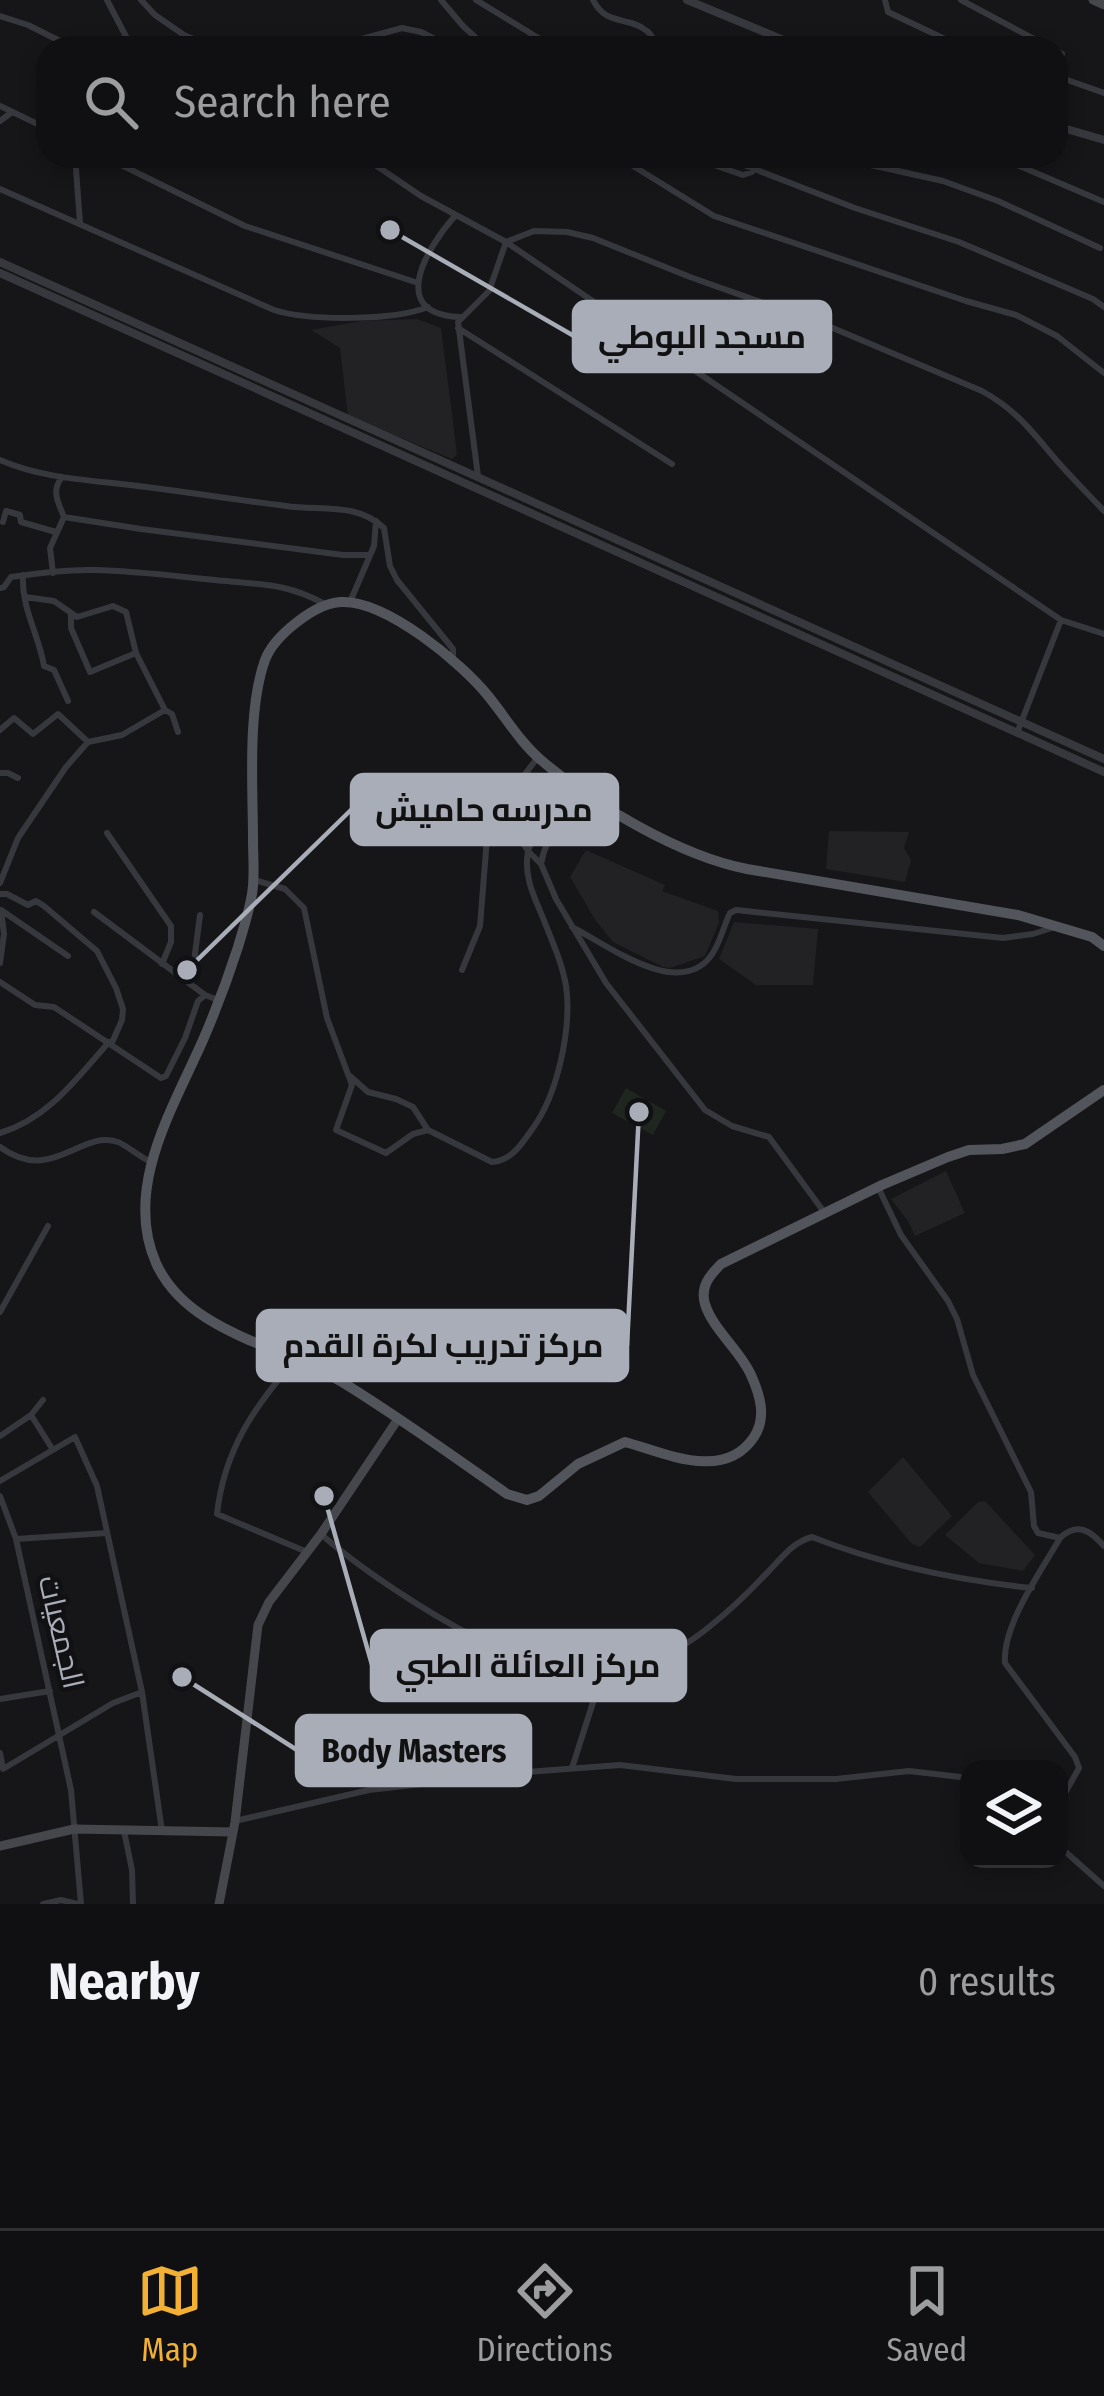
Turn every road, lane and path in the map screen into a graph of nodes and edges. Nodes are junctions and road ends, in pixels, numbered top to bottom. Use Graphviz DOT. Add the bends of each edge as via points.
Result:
graph roads {
  1 [pos="107,0"];
  2 [pos="141,0"];
  3 [pos="441,0"];
  4 [pos="476,0"];
  5 [pos="593,0"];
  6 [pos="687,0"];
  7 [pos="885,0"];
  8 [pos="961,0"];
  9 [pos="1093,0"];
  10 [pos="1104,5"];
  11 [pos="0,16"];
  12 [pos="184,35"];
  13 [pos="49,36"];
  14 [pos="126,36"];
  15 [pos="373,36"];
  16 [pos="429,36"];
  17 [pos="474,36"];
  18 [pos="535,36"];
  19 [pos="650,36"];
  20 [pos="774,36"];
  21 [pos="939,36"];
  22 [pos="1028,36"];
  23 [pos="1068,80"];
  24 [pos="1104,93"];
  25 [pos="0,106"];
  26 [pos="12,112"];
  27 [pos="0,121"];
  28 [pos="36,123"];
  29 [pos="1068,130"];
  30 [pos="1104,140"];
  31 [pos="76,168"];
  32 [pos="127,168"];
  33 [pos="381,168"];
  34 [pos="636,168"];
  35 [pos="722,168"];
  36 [pos="750,168"];
  37 [pos="884,168"];
  38 [pos="1024,168"];
  39 [pos="755,170"];
  40 [pos="0,189"];
  41 [pos="1104,202"];
  42 [pos="456,215"];
  43 [pos="80,223"];
  44 [pos="506,242"];
  45 [pos="1100,248"];
  46 [pos="0,262"];
  47 [pos="0,273"];
  48 [pos="418,283"];
  49 [pos="1104,307"];
  50 [pos="428,308"];
  51 [pos="461,317"];
  52 [pos="458,328"];
  53 [pos="1104,373"];
  54 [pos="0,460"];
  55 [pos="672,464"];
  56 [pos="62,477"];
  57 [pos="477,482"];
  58 [pos="1104,511"];
  59 [pos="64,517"];
  60 [pos="376,521"];
  61 [pos="3,522"];
  62 [pos="56,532"];
  63 [pos="370,555"];
  64 [pos="53,573"];
  65 [pos="23,575"];
  66 [pos="0,588"];
  67 [pos="25,597"];
  68 [pos="350,602"];
  69 [pos="325,604"];
  70 [pos="71,613"];
  71 [pos="1061,620"];
  72 [pos="1104,634"];
  73 [pos="136,653"];
  74 [pos="453,660"];
  75 [pos="68,701"];
  76 [pos="165,710"];
  77 [pos="1019,728"];
  78 [pos="0,730"];
  79 [pos="178,732"];
  80 [pos="88,742"];
  81 [pos="538,757"];
  82 [pos="1104,759"];
  83 [pos="0,772"];
  84 [pos="1104,772"];
  85 [pos="18,778"];
  86 [pos="583,790"];
  87 [pos="500,807"];
  88 [pos="610,808"];
  89 [pos="107,833"];
  90 [pos="528,851"];
  91 [pos="541,864"];
  92 [pos="3,869"];
  93 [pos="254,880"];
  94 [pos="0,883"];
  95 [pos="0,893"];
  96 [pos="1,908"];
  97 [pos="94,912"];
  98 [pos="200,915"];
  99 [pos="1058,926"];
  100 [pos="572,927"];
  101 [pos="1104,946"];
  102 [pos="68,956"];
  103 [pos="0,963"];
  104 [pos="162,964"];
  105 [pos="462,970"];
  106 [pos="0,982"];
  107 [pos="191,985"];
  108 [pos="212,998"];
  109 [pos="110,1044"];
  110 [pos="350,1076"];
  111 [pos="1104,1090"];
  112 [pos="428,1130"];
  113 [pos="0,1133"];
  114 [pos="0,1147"];
  115 [pos="152,1162"];
  116 [pos="878,1187"];
  117 [pos="824,1214"];
  118 [pos="48,1226"];
  119 [pos="0,1312"];
  120 [pos="296,1358"];
  121 [pos="43,1400"];
  122 [pos="31,1414"];
  123 [pos="398,1419"];
  124 [pos="0,1436"];
  125 [pos="53,1450"];
  126 [pos="0,1481"];
  127 [pos="0,1496"];
  128 [pos="107,1533"];
  129 [pos="321,1534"];
  130 [pos="16,1538"];
  131 [pos="1060,1538"];
  132 [pos="1104,1546"];
  133 [pos="307,1552"];
  134 [pos="1032,1588"];
  135 [pos="603,1682"];
  136 [pos="50,1691"];
  137 [pos="142,1693"];
  138 [pos="0,1699"];
  139 [pos="59,1736"];
  140 [pos="0,1753"];
  141 [pos="572,1769"];
  142 [pos="2,1770"];
  143 [pos="960,1777"];
  144 [pos="1068,1788"];
  145 [pos="234,1827"];
  146 [pos="74,1829"];
  147 [pos="124,1831"];
  148 [pos="162,1832"];
  149 [pos="0,1846"];
  150 [pos="1068,1854"];
  151 [pos="1104,1886"];
  152 [pos="43,1904"];
  153 [pos="79,1904"];
  154 [pos="133,1904"];
  155 [pos="219,1904"];
  1 -- 14 [label="street"];
  2 -- 12 [label="street"];
  3 -- 17 [label="street"];
  4 -- 18 [label="street"];
  5 -- 19 [label="street" via="605,16"];
  6 -- 20 [label="street"];
  7 -- 21 [label="street" via="888,12"];
  8 -- 22 [label="street"];
  9 -- 10 [label="main road"];
  11 -- 13 [label="street"];
  15 -- 16 [label="street" via="402,28"];
  23 -- 24 [label="street"];
  25 -- 26 [label="street"];
  26 -- 27 [label="street"];
  26 -- 28 [label="street"];
  29 -- 30 [label="street"];
  31 -- 43 [label="street"];
  32 -- 48 [label="street" via="244,226"];
  33 -- 42 [label="street"];
  34 -- 53 [label="street" via="714,216 1016,315"];
  35 -- 39 [label="street" via="743,176"];
  36 -- 39 [label="street"];
  37 -- 45 [label="street" via="998,201"];
  38 -- 41 [label="street"];
  39 -- 49 [label="street" via="959,242"];
  40 -- 43 [label="street"];
  42 -- 44 [label="street"];
  42 -- 48 [label="street" via="429,251"];
  43 -- 50 [label="street" via="297,317"];
  44 -- 51 [label="street" via="490,291"];
  44 -- 58 [label="street" via="534,231 593,238 982,392 1026,422"];
  44 -- 71 [label="street"];
  46 -- 57 [label="street"];
  47 -- 57 [label="street"];
  48 -- 50 [label="street"];
  50 -- 51 [label="street"];
  51 -- 52 [label="street"];
  52 -- 55 [label="street"];
  52 -- 57 [label="street"];
  54 -- 56 [label="street"];
  56 -- 59 [label="street" via="55,492"];
  56 -- 60 [label="street" via="342,509"];
  57 -- 77 [label="street"];
  59 -- 62 [label="street"];
  59 -- 63 [label="street"];
  60 -- 63 [label="street"];
  60 -- 74 [label="street" via="397,580 453,649"];
  61 -- 62 [label="street" via="6,511"];
  62 -- 64 [label="street"];
  63 -- 68 [label="street"];
  64 -- 65 [label="street"];
  64 -- 69 [label="street" via="273,584"];
  65 -- 66 [label="street"];
  65 -- 67 [label="street"];
  67 -- 70 [label="street"];
  67 -- 75 [label="street" via="44,666"];
  68 -- 69 [label="main road"];
  68 -- 74 [label="main road" via="389,614"];
  69 -- 93 [label="main road" via="276,640 263,667 254,733"];
  70 -- 73 [label="street" via="126,613"];
  70 -- 73 [label="street" via="90,672"];
  71 -- 72 [label="street"];
  71 -- 77 [label="street"];
  73 -- 76 [label="street"];
  74 -- 81 [label="main road"];
  76 -- 79 [label="street"];
  76 -- 80 [label="street" via="122,735"];
  77 -- 82 [label="street"];
  77 -- 84 [label="street"];
  78 -- 80 [label="street" via="14,718 33,734 58,714"];
  80 -- 92 [label="street"];
  81 -- 86 [label="main road"];
  81 -- 87 [label="street"];
  83 -- 85 [label="street"];
  86 -- 88 [label="main road"];
  86 -- 90 [label="street"];
  87 -- 90 [label="street"];
  87 -- 105 [label="street" via="485,851 480,926"];
  88 -- 91 [label="street" via="566,820"];
  88 -- 99 [label="main road" via="719,863"];
  89 -- 104 [label="street" via="171,926"];
  90 -- 91 [label="street"];
  90 -- 112 [label="street" via="527,877 567,992 550,1098 501,1162"];
  91 -- 100 [label="street"];
  92 -- 94 [label="street"];
  93 -- 108 [label="main road" via="238,946"];
  93 -- 110 [label="street" via="285,889 304,908 333,1040"];
  95 -- 109 [label="street" via="44,906 97,951 123,1009"];
  96 -- 102 [label="street"];
  96 -- 103 [label="street"];
  97 -- 104 [label="street"];
  98 -- 107 [label="street"];
  99 -- 100 [label="street" via="1003,938 736,910 712,955 677,973"];
  99 -- 101 [label="main road"];
  100 -- 117 [label="street" via="705,1110 769,1137"];
  104 -- 107 [label="street"];
  106 -- 109 [label="street"];
  107 -- 108 [label="street"];
  108 -- 109 [label="street" via="198,1001 166,1076"];
  108 -- 115 [label="main road"];
  109 -- 113 [label="street" via="50,1106"];
  110 -- 112 [label="street" via="368,1092 413,1107"];
  110 -- 112 [label="street" via="336,1130 386,1153"];
  111 -- 116 [label="main road" via="1025,1144 969,1150"];
  114 -- 115 [label="street" via="37,1161 119,1142"];
  115 -- 120 [label="main road" via="147,1233 164,1279 205,1317"];
  116 -- 117 [label="main road"];
  116 -- 131 [label="street" via="957,1319 973,1375 1031,1492 1034,1526"];
  117 -- 123 [label="main road" via="721,1264 704,1286 711,1316 749,1370 763,1412 753,1438 728,1458 688,1460 625,1442 526,1500"];
  118 -- 119 [label="street"];
  120 -- 123 [label="main road"];
  120 -- 133 [label="street" via="249,1417 217,1514"];
  121 -- 122 [label="street"];
  122 -- 124 [label="street"];
  122 -- 125 [label="street"];
  123 -- 129 [label="main road"];
  125 -- 126 [label="street"];
  125 -- 128 [label="street" via="75,1437"];
  127 -- 130 [label="street, الجمعيات"];
  128 -- 130 [label="street, الجمعيات"];
  128 -- 137 [label="street"];
  129 -- 133 [label="main road"];
  129 -- 135 [label="street" via="432,1614 489,1644 556,1673"];
  130 -- 136 [label="street, الجمعيات"];
  131 -- 132 [label="street" via="1078,1528"];
  131 -- 134 [label="street"];
  133 -- 145 [label="main road" via="258,1624"];
  134 -- 135 [label="street" via="965,1581 805,1538 692,1641"];
  134 -- 144 [label="street" via="1012,1625 1005,1663 1076,1757"];
  135 -- 141 [label="street"];
  136 -- 138 [label="street"];
  136 -- 139 [label="street, الجمعيات"];
  137 -- 139 [label="street, الجمعيات"];
  137 -- 148 [label="street"];
  139 -- 142 [label="street, الجمعيات"];
  139 -- 146 [label="street, الجمعيات"];
  140 -- 142 [label="street, الجمعيات"];
  141 -- 143 [label="street" via="620,1765 736,1779"];
  141 -- 145 [label="street" via="370,1790"];
  145 -- 148 [label="main road"];
  145 -- 155 [label="main road"];
  146 -- 147 [label="main road"];
  146 -- 149 [label="main road"];
  146 -- 153 [label="street, الجمعيات"];
  147 -- 148 [label="main road"];
  147 -- 154 [label="street"];
  150 -- 151 [label="street"];
  152 -- 153 [label="street"];
}
